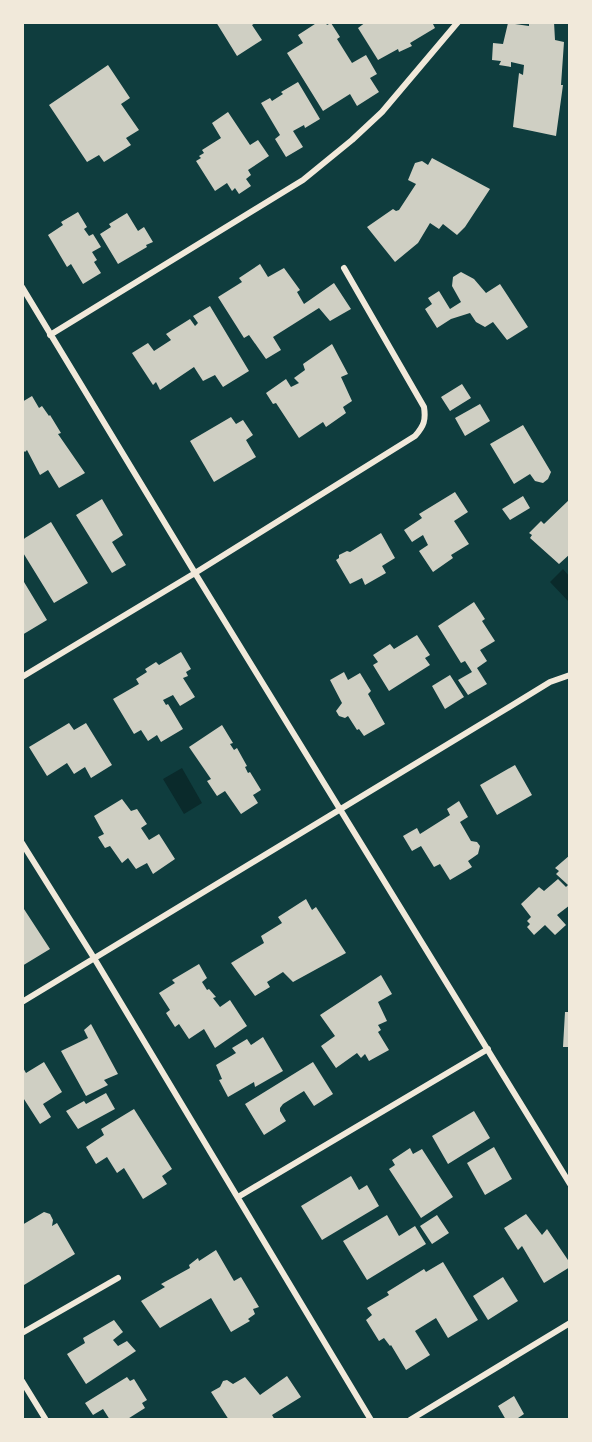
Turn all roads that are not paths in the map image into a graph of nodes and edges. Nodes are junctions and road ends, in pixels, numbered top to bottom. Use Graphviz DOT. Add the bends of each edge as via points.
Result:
graph roads {
  1 [pos="458,22"];
  2 [pos="344,268"];
  3 [pos="22,287"];
  4 [pos="50,335"];
  5 [pos="195,573"];
  6 [pos="570,675"];
  7 [pos="22,677"];
  8 [pos="340,810"];
  9 [pos="22,843"];
  10 [pos="94,958"];
  11 [pos="22,1002"];
  12 [pos="488,1049"];
  13 [pos="570,1184"];
  14 [pos="238,1197"];
  15 [pos="118,1278"];
  16 [pos="570,1323"];
  17 [pos="22,1333"];
  18 [pos="22,1381"];
  19 [pos="46,1419"];
  20 [pos="371,1419"];
  21 [pos="410,1419"];
  1 -- 4 [label="street" via="382,112 303,180"];
  2 -- 5 [label="street" via="424,407 425,423 415,436"];
  3 -- 4 [label="street"];
  4 -- 5 [label="street"];
  5 -- 7 [label="street"];
  5 -- 8 [label="street"];
  6 -- 8 [label="street" via="550,682"];
  8 -- 10 [label="street"];
  8 -- 12 [label="street"];
  9 -- 10 [label="street"];
  10 -- 11 [label="street"];
  10 -- 14 [label="street"];
  12 -- 13 [label="street"];
  12 -- 14 [label="street"];
  14 -- 20 [label="street"];
  15 -- 17 [label="street"];
  16 -- 21 [label="street"];
  18 -- 19 [label="street"];
}
